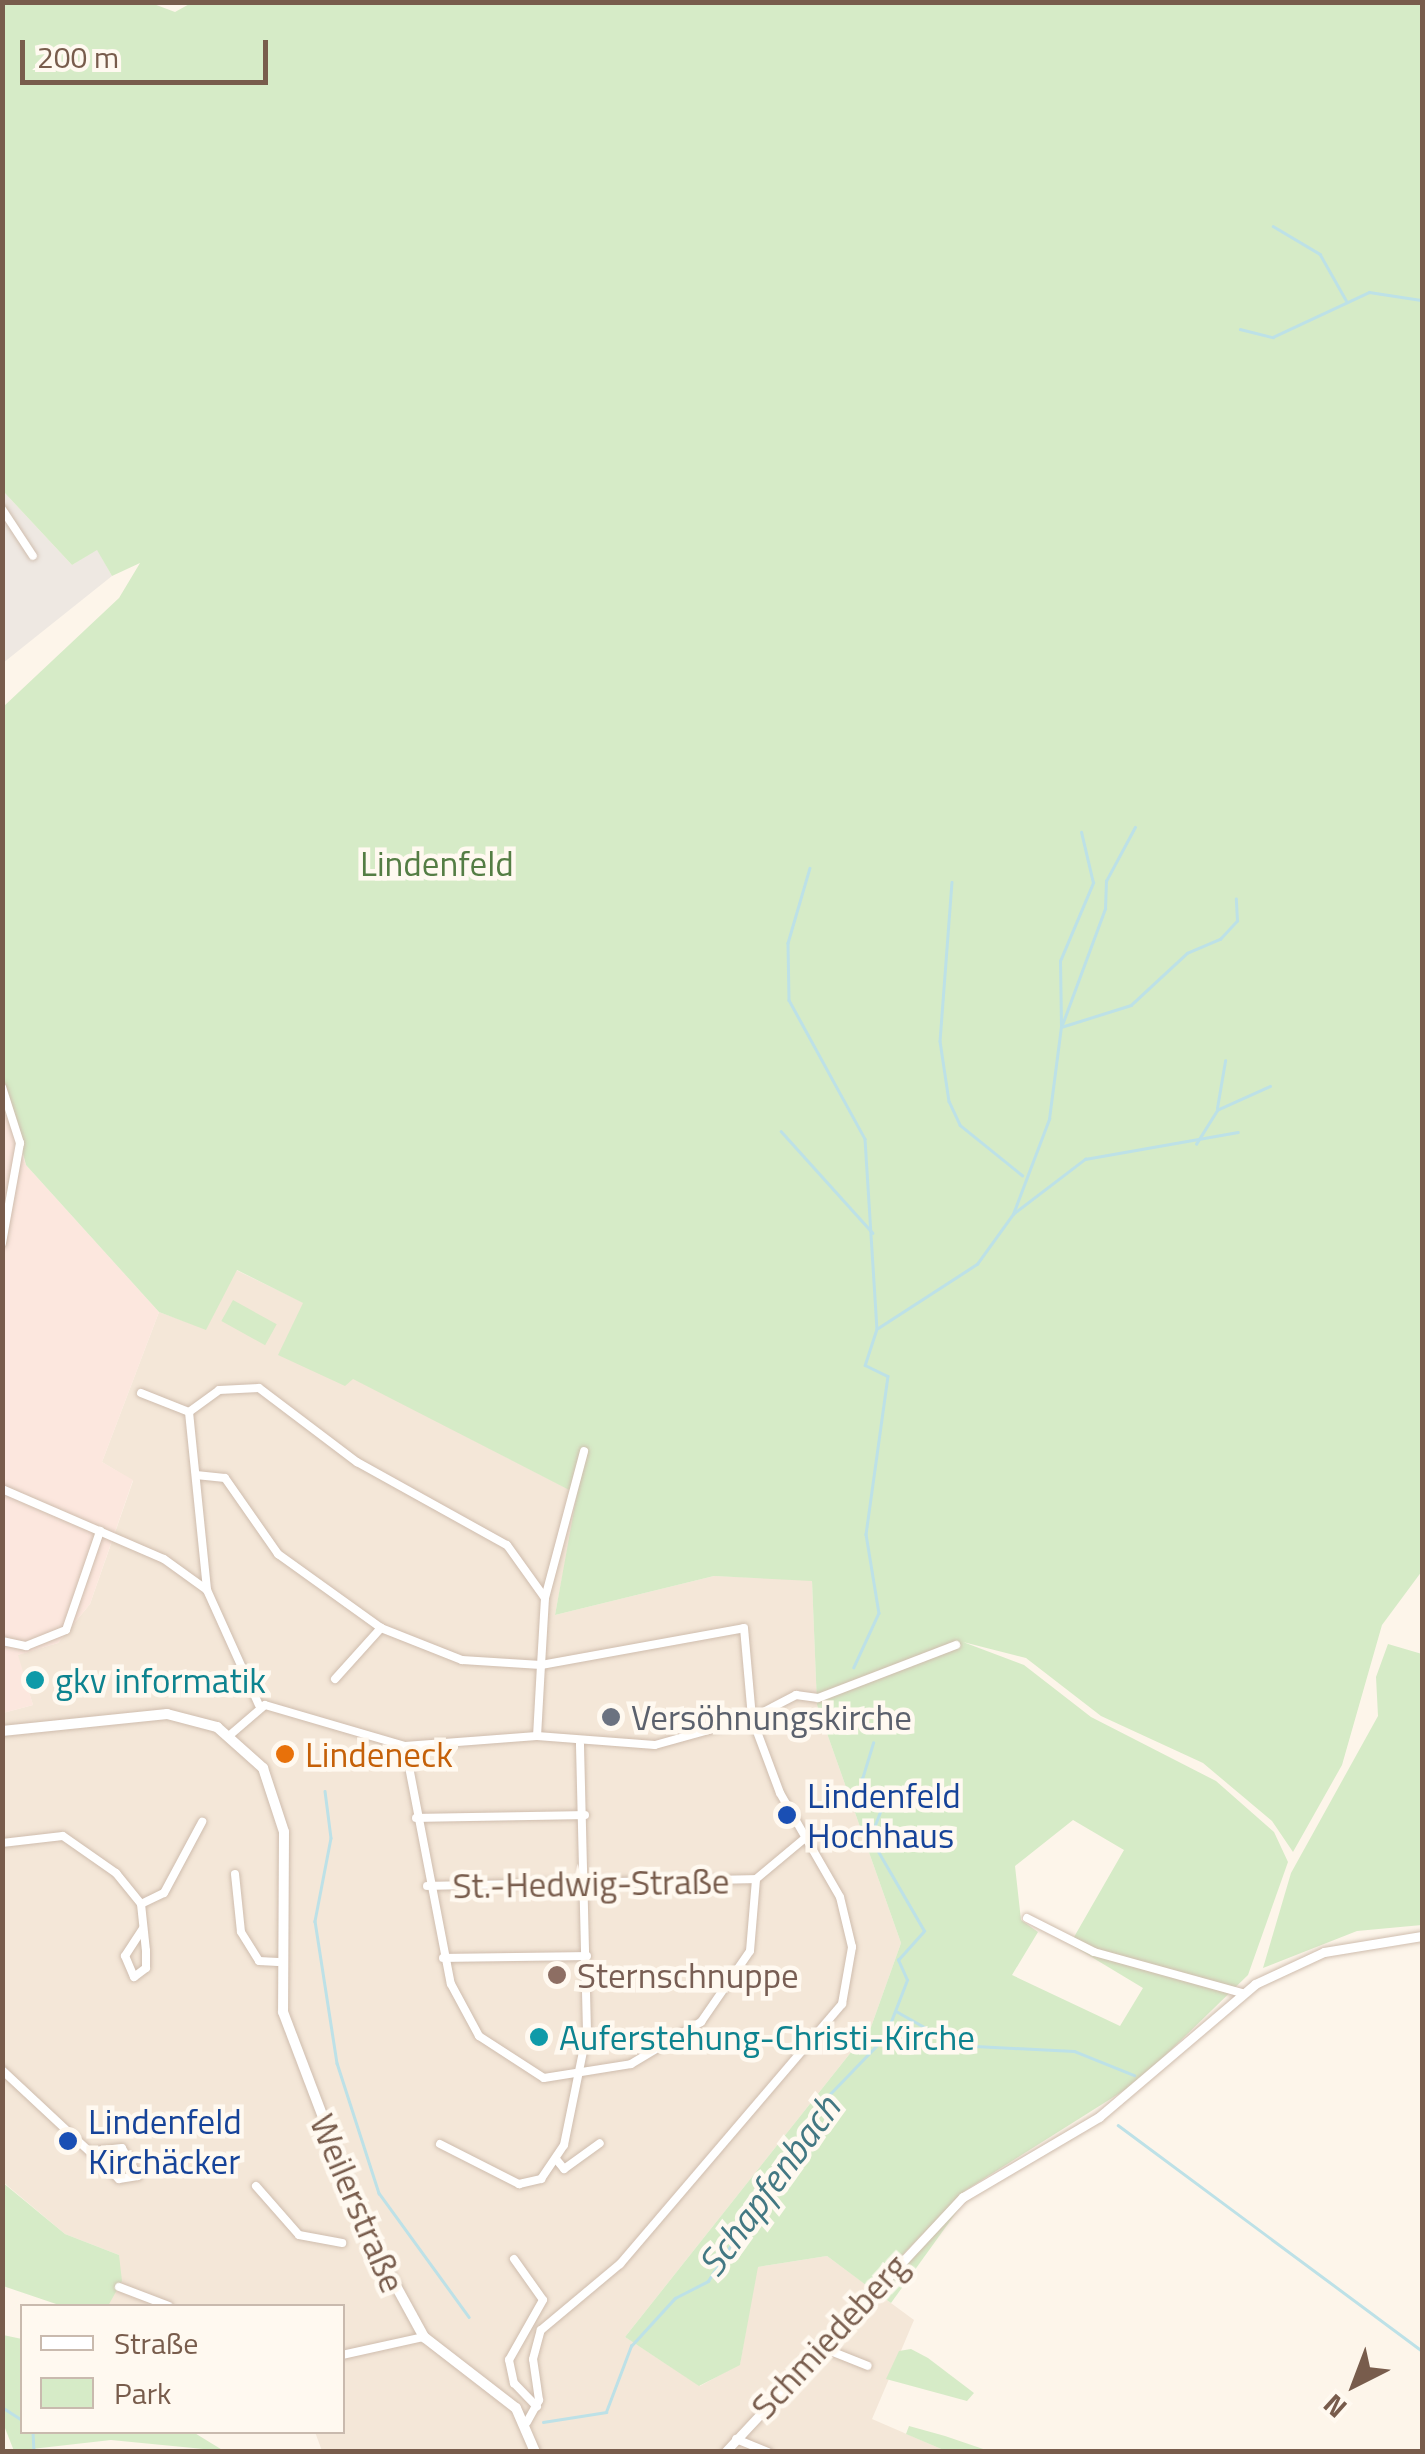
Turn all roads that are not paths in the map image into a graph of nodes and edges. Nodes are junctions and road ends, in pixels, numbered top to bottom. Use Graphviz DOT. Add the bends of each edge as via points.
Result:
graph roads {
  1 [pos="2,508"];
  2 [pos="33,556"];
  3 [pos="2,1087"];
  4 [pos="2,1244"];
  5 [pos="142,1393"];
  6 [pos="190,1412"];
  7 [pos="584,1451"];
  8 [pos="196,1475"];
  9 [pos="2,1489"];
  10 [pos="100,1531"];
  11 [pos="208,1590"];
  12 [pos="545,1598"];
  13 [pos="381,1628"];
  14 [pos="2,1641"];
  15 [pos="956,1645"];
  16 [pos="541,1665"];
  17 [pos="335,1679"];
  18 [pos="259,1705"];
  19 [pos="752,1718"];
  20 [pos="2,1731"];
  21 [pos="230,1735"];
  22 [pos="537,1736"];
  23 [pos="580,1744"];
  24 [pos="405,1746"];
  25 [pos="585,1815"];
  26 [pos="416,1818"];
  27 [pos="202,1822"];
  28 [pos="804,1838"];
  29 [pos="2,1844"];
  30 [pos="235,1874"];
  31 [pos="756,1880"];
  32 [pos="427,1886"];
  33 [pos="586,1888"];
  34 [pos="140,1904"];
  35 [pos="1026,1918"];
  36 [pos="143,1928"];
  37 [pos="1422,1936"];
  38 [pos="587,1956"];
  39 [pos="443,1958"];
  40 [pos="278,1962"];
  41 [pos="1242,1993"];
  42 [pos="2,2070"];
  43 [pos="584,2077"];
  44 [pos="600,2142"];
  45 [pos="440,2144"];
  46 [pos="90,2151"];
  47 [pos="556,2160"];
  48 [pos="256,2186"];
  49 [pos="342,2244"];
  50 [pos="514,2259"];
  51 [pos="119,2287"];
  52 [pos="163,2304"];
  53 [pos="424,2336"];
  54 [pos="823,2348"];
  55 [pos="345,2354"];
  56 [pos="868,2366"];
  57 [pos="538,2408"];
  58 [pos="527,2422"];
  59 [pos="736,2438"];
  60 [pos="535,2452"];
  61 [pos="725,2452"];
  62 [pos="769,2452"];
  1 -- 2 [label="street"];
  3 -- 4 [label="street" via="20,1144"];
  5 -- 6 [label="street"];
  6 -- 8 [label="street"];
  6 -- 12 [label="street" via="236,1386 266,1391 367,1468 507,1545"];
  7 -- 12 [label="street"];
  8 -- 11 [label="street"];
  8 -- 13 [label="street" via="231,1483 278,1554"];
  9 -- 10 [label="street"];
  10 -- 11 [label="street"];
  10 -- 14 [label="street" via="82,1606 66,1630 26,1646"];
  11 -- 18 [label="street"];
  12 -- 16 [label="street"];
  13 -- 16 [label="street" via="462,1660"];
  13 -- 17 [label="street"];
  15 -- 19 [label="street" via="818,1698 780,1701"];
  16 -- 19 [label="street" via="744,1628"];
  16 -- 22 [label="street"];
  18 -- 21 [label="street"];
  18 -- 24 [label="street"];
  19 -- 23 [label="street" via="655,1745"];
  19 -- 28 [label="street"];
  20 -- 21 [label="main road, Weilerstraße" via="166,1714"];
  21 -- 40 [label="main road, Weilerstraße" via="263,1768 280,1806"];
  22 -- 23 [label="street"];
  22 -- 24 [label="street"];
  23 -- 25 [label="street"];
  24 -- 26 [label="street"];
  25 -- 26 [label="street"];
  25 -- 33 [label="street"];
  26 -- 32 [label="street"];
  27 -- 34 [label="street" via="164,1892"];
  28 -- 31 [label="street"];
  28 -- 57 [label="street" via="848,1923 842,2004 620,2264 541,2330"];
  29 -- 34 [label="street" via="63,1836"];
  30 -- 40 [label="street" via="241,1932 259,1961"];
  31 -- 33 [label="street, St.-Hedwig-Straße"];
  31 -- 43 [label="street" via="750,1951 715,2008 666,2047"];
  32 -- 33 [label="street, St.-Hedwig-Straße"];
  32 -- 39 [label="street"];
  33 -- 38 [label="street"];
  34 -- 36 [label="street"];
  35 -- 41 [label="street" via="1094,1952"];
  36 -- 36 [label="street" via="146,1968 134,1977 125,1956"];
  37 -- 41 [label="street, Schmiedeberg" via="1324,1952"];
  38 -- 39 [label="street"];
  38 -- 43 [label="street"];
  39 -- 43 [label="street" via="463,2013 503,2058 544,2078"];
  40 -- 53 [label="main road, Weilerstraße" via="284,2012 330,2139 386,2276"];
  41 -- 54 [label="street, Schmiedeberg" via="1144,2084 988,2179 935,2223"];
  42 -- 46 [label="street"];
  43 -- 47 [label="street"];
  44 -- 47 [label="street" via="564,2169"];
  45 -- 47 [label="street" via="520,2184 536,2183"];
  46 -- 46 [label="street" via="123,2181 138,2176 122,2148"];
  48 -- 49 [label="street" via="299,2235"];
  50 -- 57 [label="street" via="543,2300 509,2360 514,2383"];
  51 -- 52 [label="street"];
  53 -- 55 [label="street"];
  53 -- 58 [label="main road, Weilerstraße"];
  54 -- 56 [label="street"];
  54 -- 59 [label="street, Schmiedeberg"];
  57 -- 58 [label="street"];
  58 -- 60 [label="main road"];
  59 -- 61 [label="street, Schmiedeberg"];
  59 -- 62 [label="street"];
}
